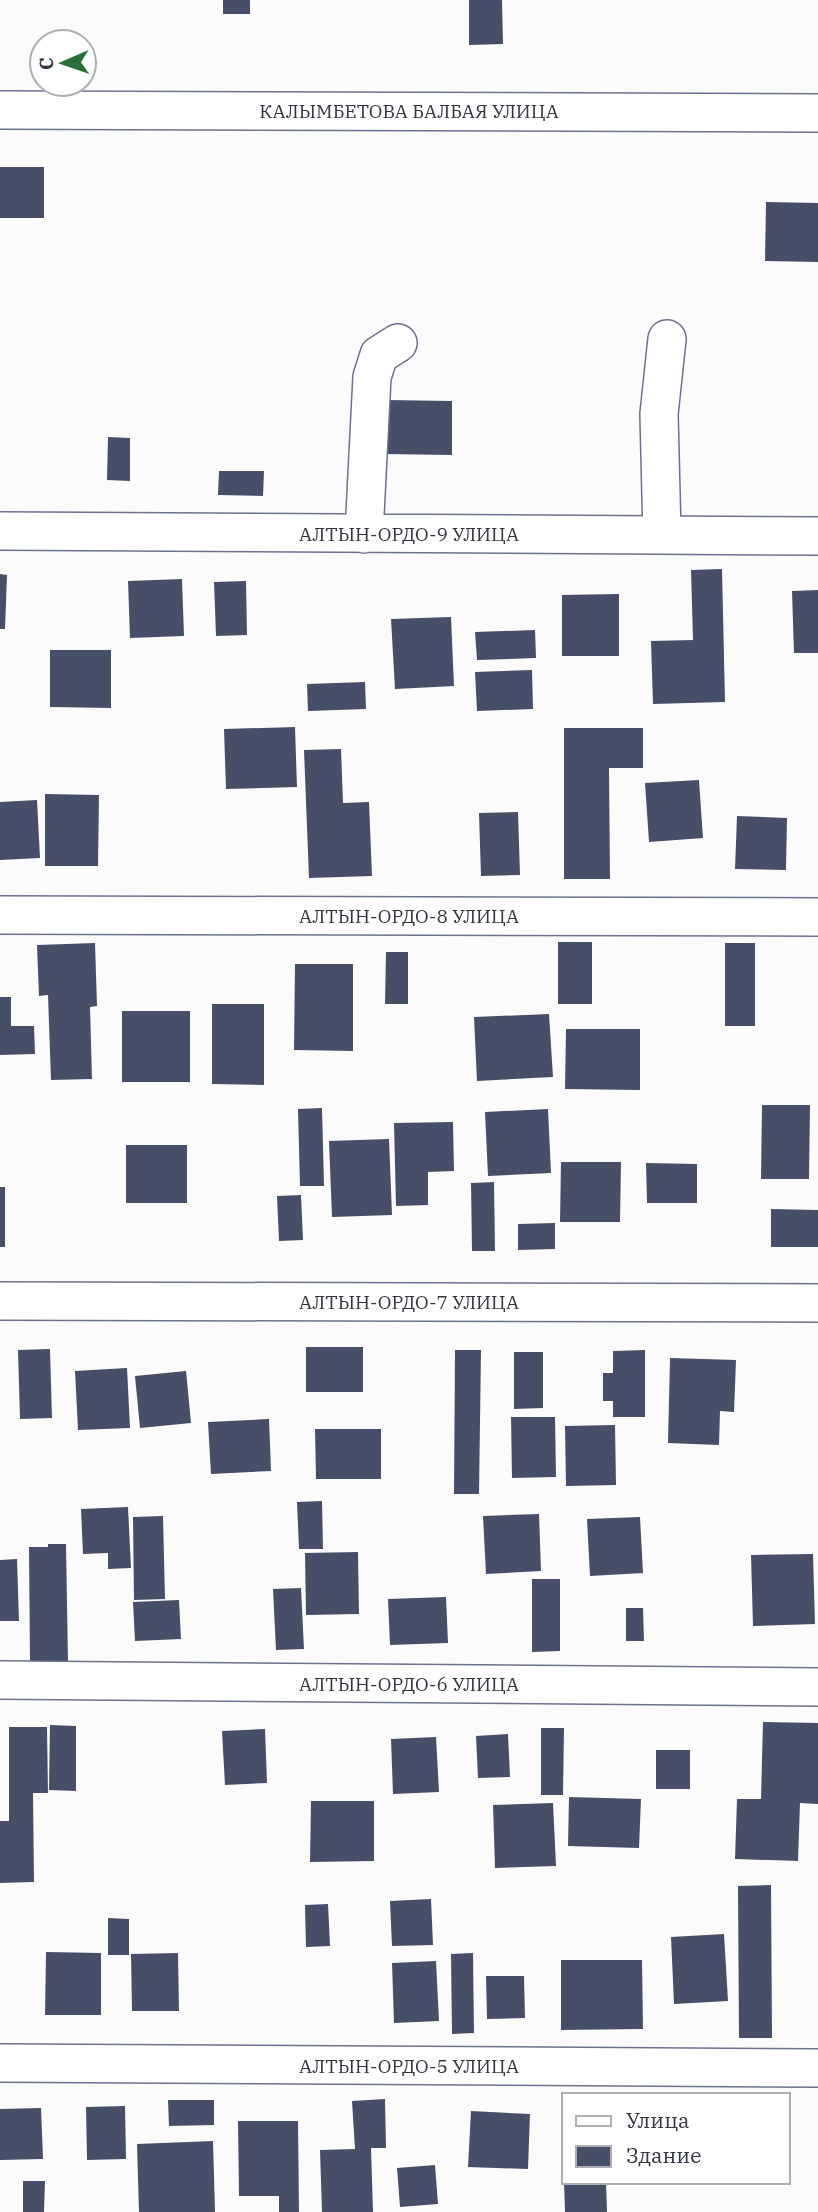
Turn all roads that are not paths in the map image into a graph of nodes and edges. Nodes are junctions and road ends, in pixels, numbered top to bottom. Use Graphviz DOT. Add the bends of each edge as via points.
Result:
graph roads {
  1 [pos="0,110"];
  2 [pos="818,113"];
  3 [pos="667,339"];
  4 [pos="398,343"];
  5 [pos="0,531"];
  6 [pos="364,534"];
  7 [pos="662,535"];
  8 [pos="818,536"];
  9 [pos="0,915"];
  10 [pos="818,917"];
  11 [pos="0,1301"];
  12 [pos="818,1303"];
  13 [pos="0,1680"];
  14 [pos="818,1687"];
  15 [pos="0,2063"];
  16 [pos="818,2068"];
  1 -- 2 [label="street, КАЛЫМБЕТОВА БАЛБАЯ УЛИЦА"];
  3 -- 7 [label="street" via="659,414"];
  4 -- 6 [label="street" via="379,355 372,377"];
  5 -- 6 [label="street, АЛТЫН-ОРДО-9 УЛИЦА"];
  6 -- 7 [label="street, АЛТЫН-ОРДО-9 УЛИЦА"];
  7 -- 8 [label="street, АЛТЫН-ОРДО-9 УЛИЦА"];
  9 -- 10 [label="street, АЛТЫН-ОРДО-8 УЛИЦА"];
  11 -- 12 [label="street, АЛТЫН-ОРДО-7 УЛИЦА"];
  13 -- 14 [label="street, АЛТЫН-ОРДО-6 УЛИЦА"];
  15 -- 16 [label="street, АЛТЫН-ОРДО-5 УЛИЦА"];
}
